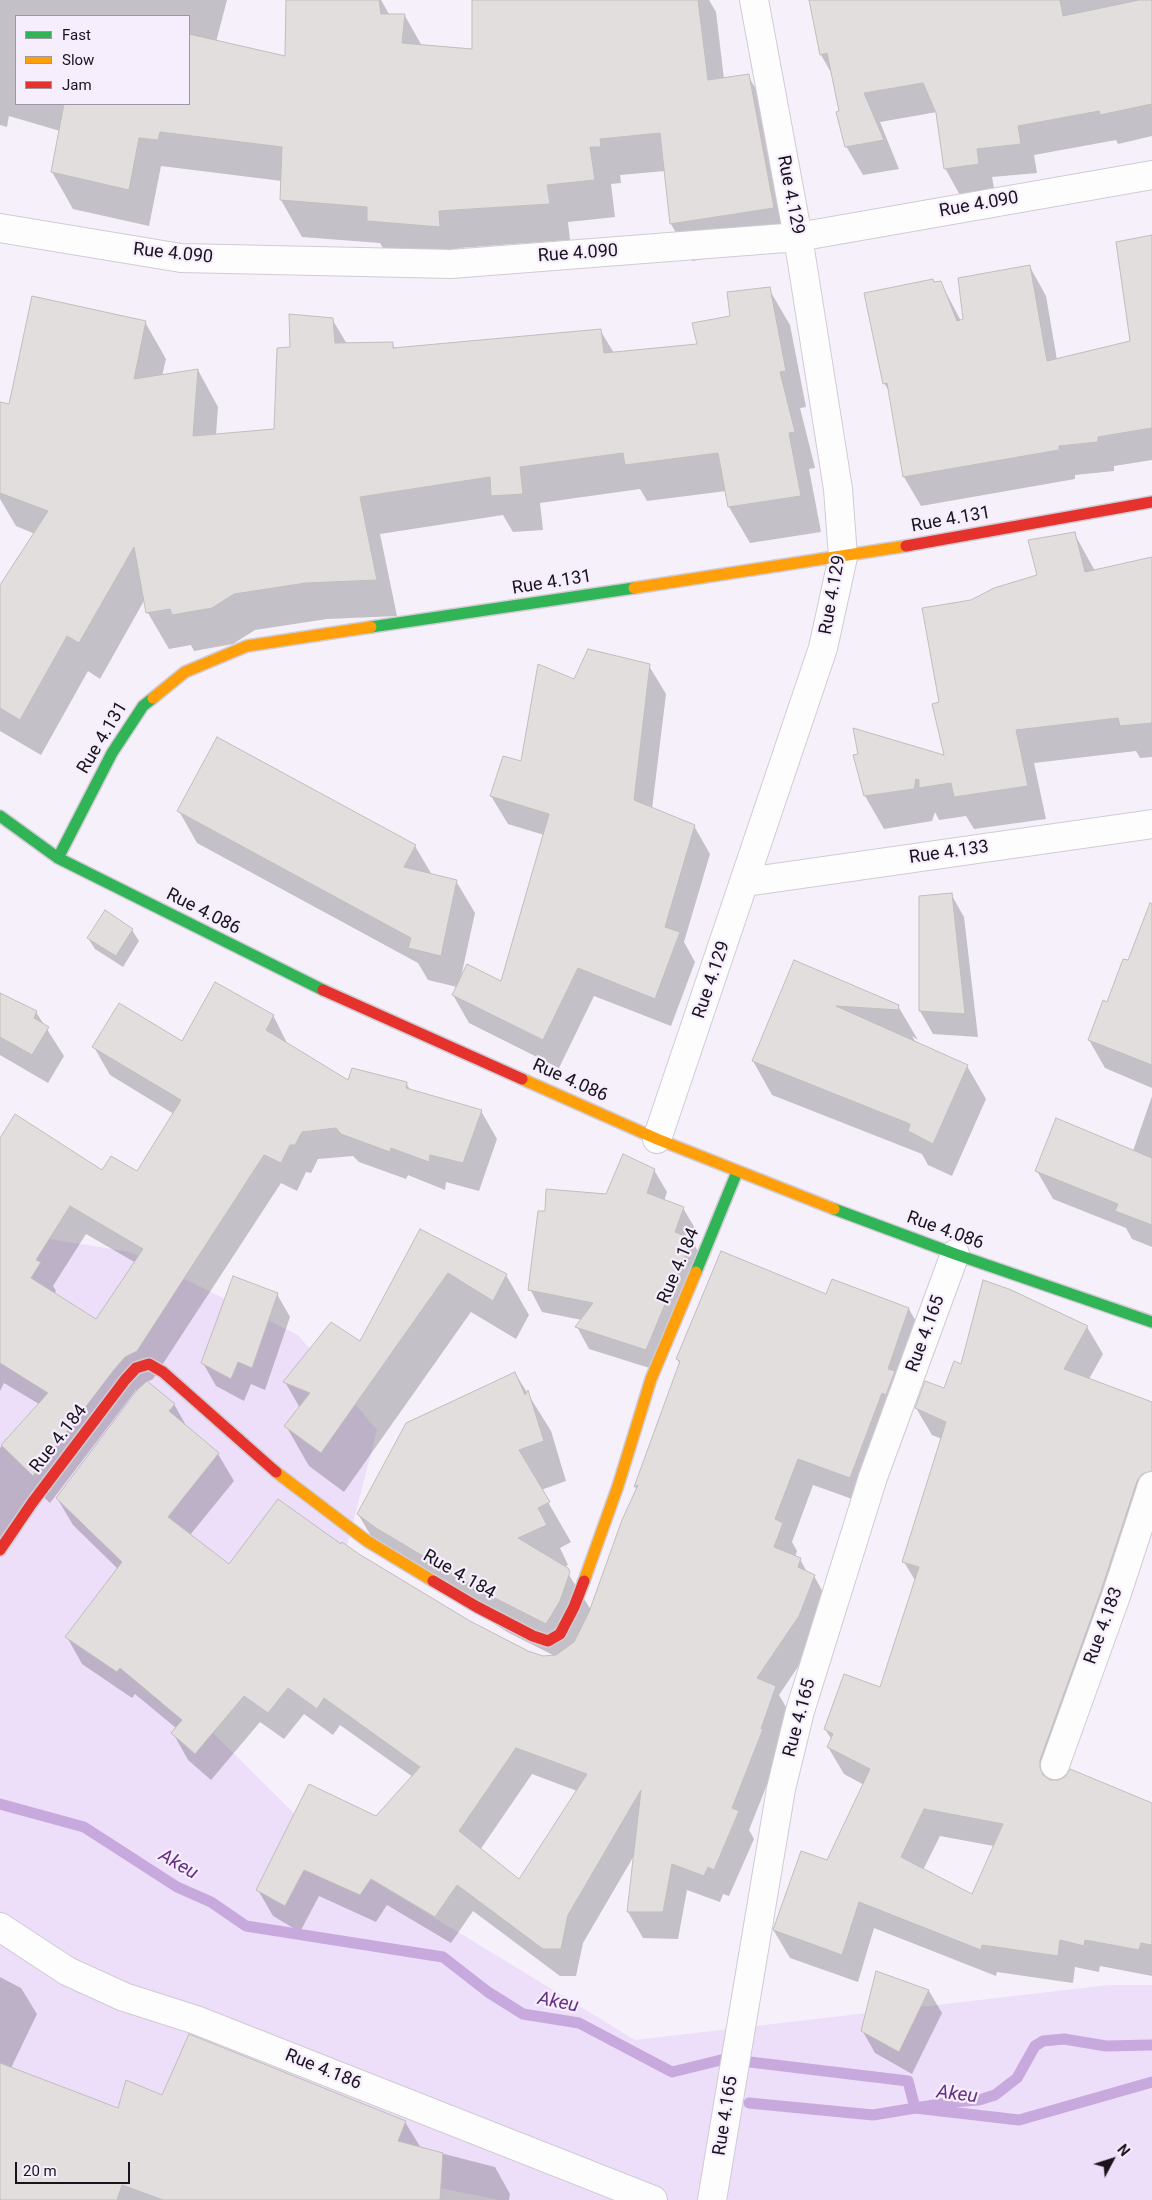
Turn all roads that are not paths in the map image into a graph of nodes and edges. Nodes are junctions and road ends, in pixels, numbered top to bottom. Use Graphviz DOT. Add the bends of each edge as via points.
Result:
graph roads {
  1 [pos="754,0"];
  2 [pos="1152,175"];
  3 [pos="0,228"];
  4 [pos="798,237"];
  5 [pos="1152,502"];
  6 [pos="843,557"];
  7 [pos="0,816"];
  8 [pos="1152,824"];
  9 [pos="58,858"];
  10 [pos="746,882"];
  11 [pos="657,1139"];
  12 [pos="737,1172"];
  13 [pos="956,1254"];
  14 [pos="1152,1322"];
  15 [pos="1152,1486"];
  16 [pos="0,1550"];
  17 [pos="1055,1766"];
  18 [pos="0,1928"];
  19 [pos="653,2200"];
  20 [pos="712,2200"];
  1 -- 4 [label="street, Rue 4.129"];
  2 -- 4 [label="street, Rue 4.090"];
  3 -- 4 [label="street, Rue 4.090" via="181,258 451,264"];
  4 -- 6 [label="street, Rue 4.129" via="838,489"];
  5 -- 6 [label="street, Rue 4.131"];
  6 -- 9 [label="street, Rue 4.131" via="247,646 185,672 143,706 112,753"];
  6 -- 10 [label="street, Rue 4.129" via="823,648"];
  7 -- 9 [label="street, Rue 4.086"];
  8 -- 10 [label="street, Rue 4.133"];
  9 -- 11 [label="street, Rue 4.086" via="287,974"];
  10 -- 11 [label="street, Rue 4.129"];
  11 -- 12 [label="street, Rue 4.086"];
  12 -- 13 [label="street, Rue 4.086"];
  12 -- 16 [label="street, Rue 4.184" via="650,1379 618,1486 574,1607 560,1634 548,1640 533,1636 477,1607 368,1541 281,1476 163,1372 149,1364 136,1368 125,1380"];
  13 -- 14 [label="street, Rue 4.086"];
  13 -- 20 [label="street, Rue 4.165" via="873,1477 800,1711 781,1789"];
  15 -- 17 [label="street, Rue 4.183"];
  18 -- 19 [label="street, Rue 4.186" via="67,1971 124,1997 206,2023"];
}
